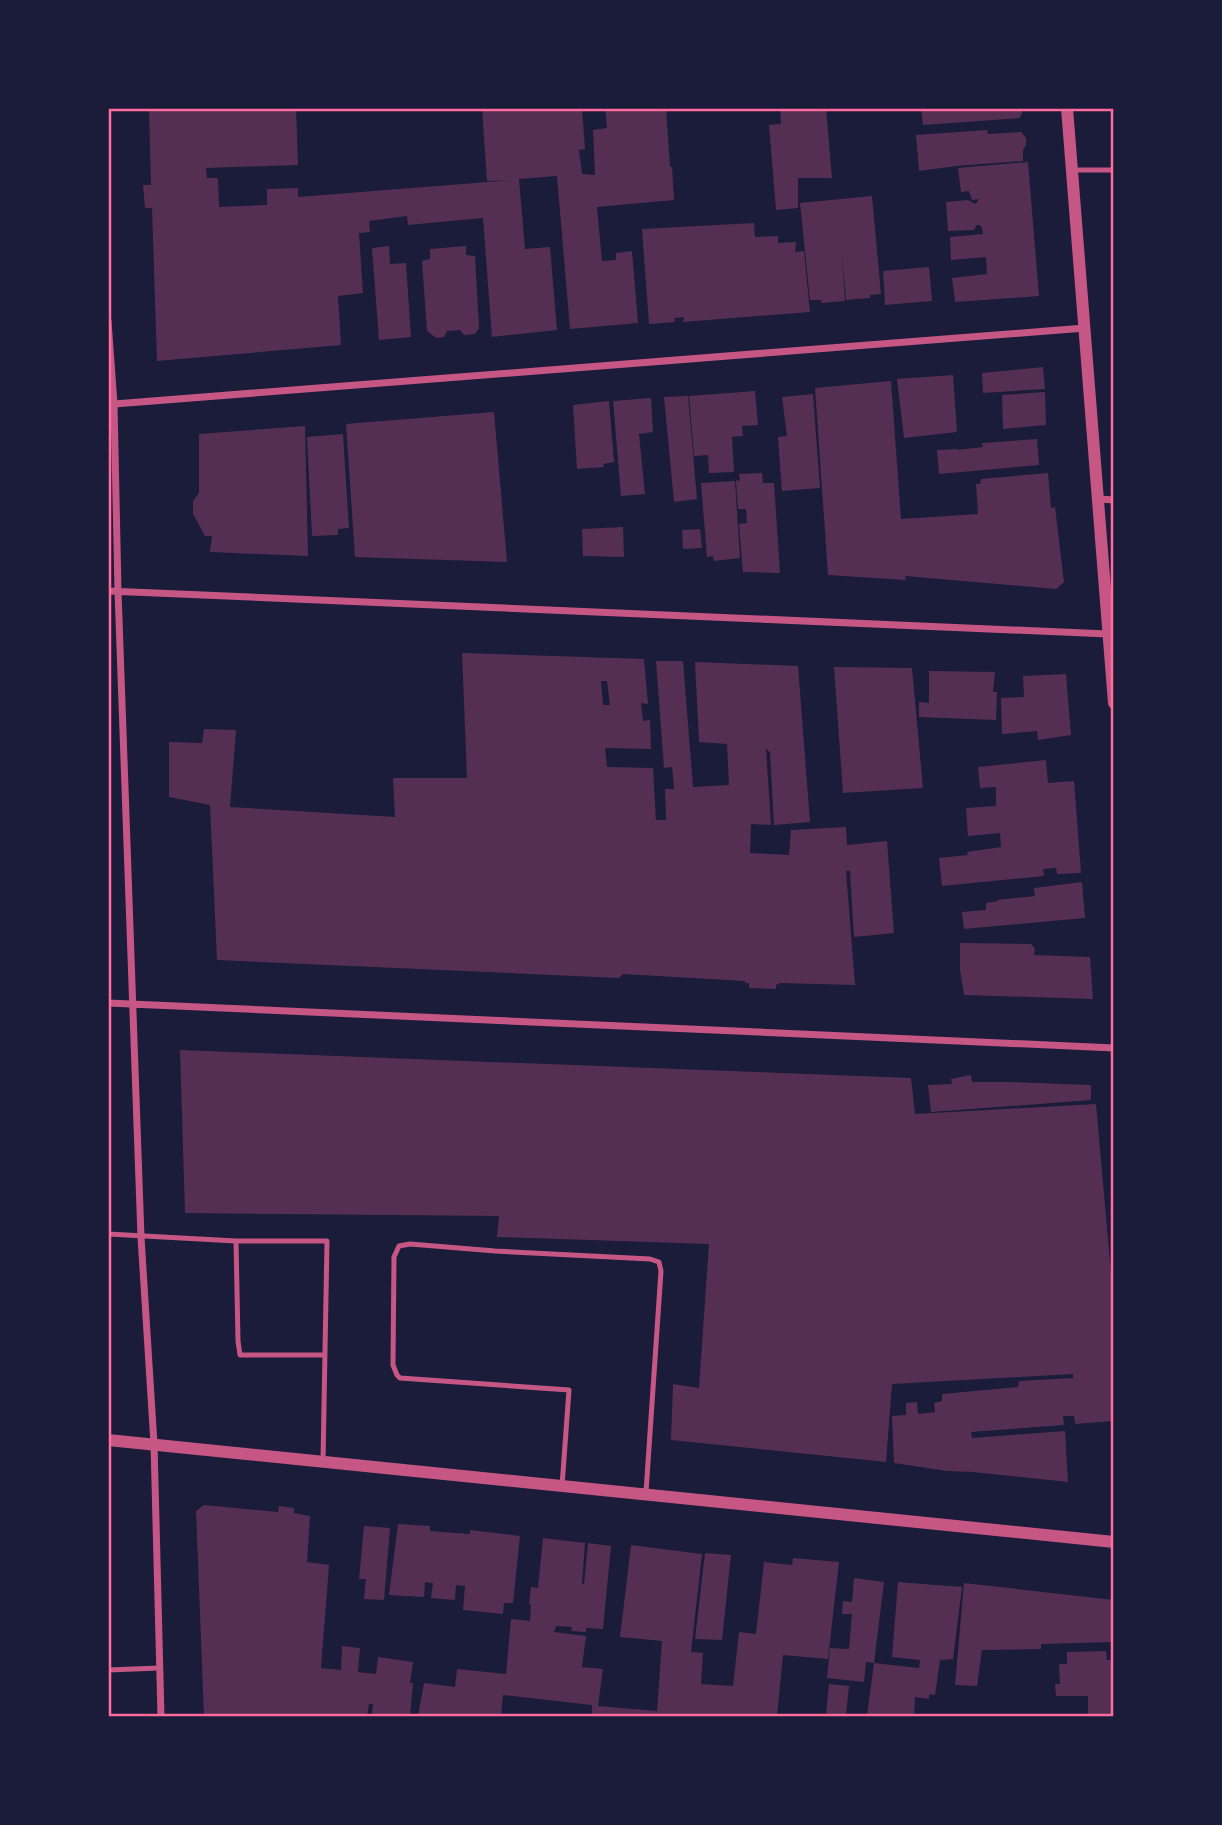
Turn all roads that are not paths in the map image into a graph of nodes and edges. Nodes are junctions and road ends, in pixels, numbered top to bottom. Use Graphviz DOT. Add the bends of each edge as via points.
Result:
graph roads {
  1 [pos="1067,108"];
  2 [pos="1072,170"];
  3 [pos="1114,170"];
  4 [pos="108,321"];
  5 [pos="1086,328"];
  6 [pos="114,404"];
  7 [pos="1099,499"];
  8 [pos="1114,500"];
  9 [pos="108,591"];
  10 [pos="118,591"];
  11 [pos="1108,634"];
  12 [pos="1114,702"];
  13 [pos="108,1003"];
  14 [pos="133,1004"];
  15 [pos="1114,1048"];
  16 [pos="108,1234"];
  17 [pos="141,1237"];
  18 [pos="236,1241"];
  19 [pos="324,1355"];
  20 [pos="108,1440"];
  21 [pos="154,1444"];
  22 [pos="323,1462"];
  23 [pos="562,1487"];
  24 [pos="646,1496"];
  25 [pos="1114,1542"];
  26 [pos="159,1668"];
  27 [pos="108,1670"];
  28 [pos="160,1717"];
  1 -- 2 [label="street"];
  2 -- 3 [label="lane"];
  2 -- 5 [label="street"];
  4 -- 6 [label="street"];
  5 -- 6 [label="street"];
  5 -- 7 [label="street"];
  6 -- 10 [label="street"];
  7 -- 8 [label="street"];
  7 -- 11 [label="street"];
  9 -- 10 [label="street"];
  10 -- 11 [label="street"];
  10 -- 14 [label="street"];
  11 -- 12 [label="street"];
  13 -- 14 [label="street"];
  14 -- 15 [label="street"];
  14 -- 17 [label="street"];
  16 -- 17 [label="lane"];
  17 -- 18 [label="lane"];
  17 -- 21 [label="street"];
  18 -- 19 [label="lane" via="240,1355"];
  18 -- 19 [label="lane" via="327,1241"];
  19 -- 22 [label="lane"];
  20 -- 21 [label="street"];
  21 -- 22 [label="street"];
  21 -- 26 [label="street"];
  22 -- 23 [label="street"];
  23 -- 24 [label="street"];
  23 -- 24 [label="lane" via="569,1390 397,1376 393,1365 394,1257 399,1247 410,1244 659,1262"];
  24 -- 25 [label="street"];
  26 -- 27 [label="lane"];
  26 -- 28 [label="street"];
}
